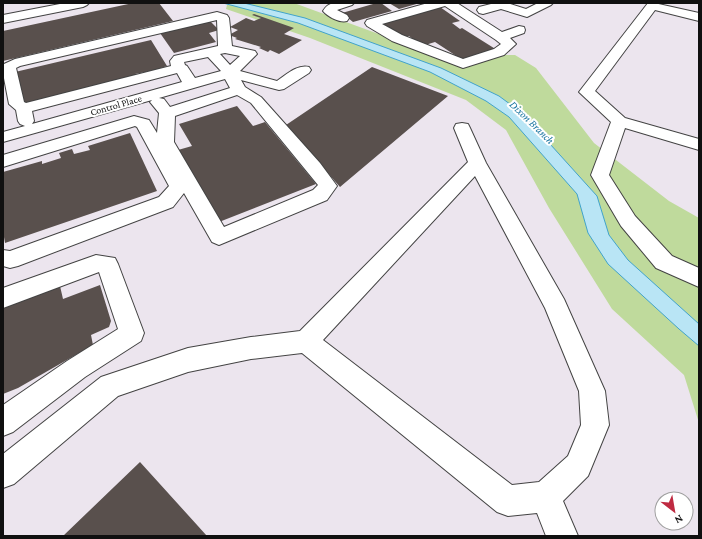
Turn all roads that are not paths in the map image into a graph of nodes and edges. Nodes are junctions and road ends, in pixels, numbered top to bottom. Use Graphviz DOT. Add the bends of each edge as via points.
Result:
graph roads {
  1 [pos="30,3"];
  2 [pos="83,3"];
  3 [pos="348,3"];
  4 [pos="441,3"];
  5 [pos="449,3"];
  6 [pos="471,3"];
  7 [pos="547,3"];
  8 [pos="12,10"];
  9 [pos="483,10"];
  10 [pos="495,17"];
  11 [pos="699,17"];
  12 [pos="343,18"];
  13 [pos="3,19"];
  14 [pos="507,23"];
  15 [pos="501,37"];
  16 [pos="225,49"];
  17 [pos="211,52"];
  18 [pos="178,68"];
  19 [pos="304,70"];
  20 [pos="230,73"];
  21 [pos="191,84"];
  22 [pos="238,90"];
  23 [pos="152,95"];
  24 [pos="24,108"];
  25 [pos="3,113"];
  26 [pos="167,113"];
  27 [pos="619,121"];
  28 [pos="58,122"];
  29 [pos="462,128"];
  30 [pos="28,130"];
  31 [pos="3,137"];
  32 [pos="65,142"];
  33 [pos="699,145"];
  34 [pos="3,162"];
  35 [pos="477,162"];
  36 [pos="3,258"];
  37 [pos="699,278"];
  38 [pos="3,298"];
  39 [pos="306,341"];
  40 [pos="3,422"];
  41 [pos="3,473"];
  42 [pos="546,496"];
  43 [pos="562,536"];
  1 -- 8 [label="street"];
  2 -- 8 [label="street"];
  3 -- 12 [label="street" via="333,7 329,11"];
  4 -- 15 [label="street" via="371,24 396,38 463,64 499,52 509,44"];
  5 -- 15 [label="street"];
  6 -- 9 [label="street"];
  7 -- 9 [label="street" via="527,12 502,5"];
  8 -- 13 [label="street"];
  9 -- 10 [label="street"];
  11 -- 27 [label="street" via="652,6 587,92"];
  14 -- 15 [label="street" via="519,30"];
  16 -- 17 [label="street"];
  16 -- 20 [label="street" via="250,54"];
  16 -- 24 [label="street" via="223,18 217,16 15,63 9,67 17,104"];
  17 -- 18 [label="street" via="180,59 177,62"];
  17 -- 20 [label="street"];
  18 -- 21 [label="street" via="182,69"];
  18 -- 24 [label="street"];
  19 -- 20 [label="street" via="280,86"];
  20 -- 21 [label="street, Control Place"];
  20 -- 22 [label="street"];
  21 -- 23 [label="street, Control Place"];
  22 -- 26 [label="street"];
  22 -- 26 [label="street" via="256,100 328,186 320,195 220,237 165,142"];
  23 -- 26 [label="street"];
  23 -- 28 [label="street, Control Place"];
  24 -- 25 [label="street"];
  24 -- 30 [label="street"];
  27 -- 33 [label="street"];
  27 -- 37 [label="street" via="600,176 628,221 664,262"];
  28 -- 30 [label="street, Control Place"];
  28 -- 32 [label="street"];
  29 -- 35 [label="street"];
  30 -- 31 [label="street, Control Place"];
  32 -- 34 [label="street"];
  32 -- 36 [label="street" via="134,121 143,123 179,187 166,202 10,260"];
  35 -- 39 [label="street"];
  35 -- 42 [label="street" via="556,306 592,391 596,425 578,466"];
  38 -- 40 [label="street" via="96,263 107,264 132,333 76,369"];
  39 -- 41 [label="street" via="188,360 110,386"];
  39 -- 42 [label="street" via="508,501"];
  42 -- 43 [label="street"];
}
